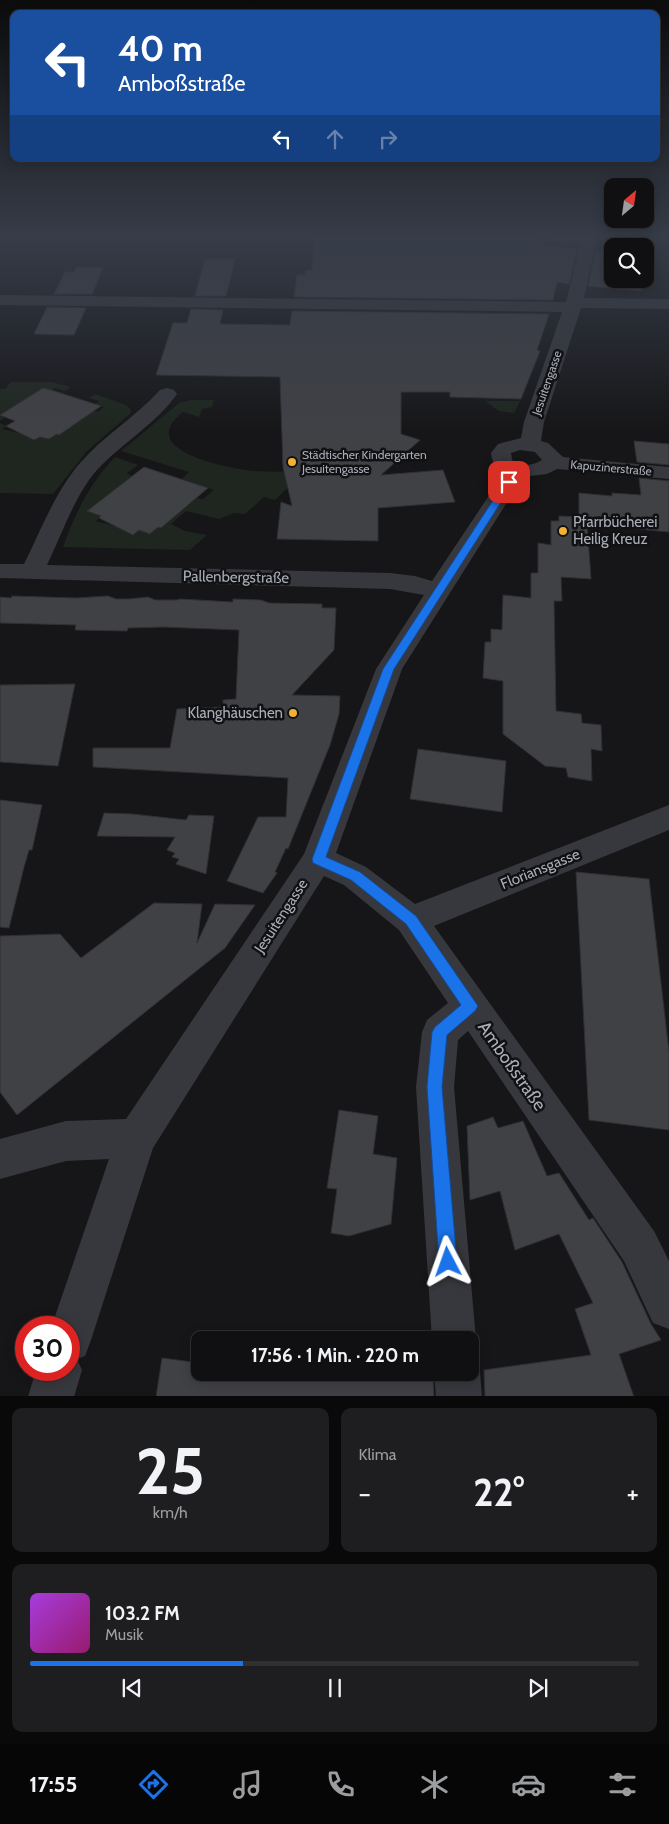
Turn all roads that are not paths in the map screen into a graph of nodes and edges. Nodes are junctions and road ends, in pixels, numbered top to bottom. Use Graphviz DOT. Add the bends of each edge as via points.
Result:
graph roads {
  1 [pos="131,301"];
  2 [pos="574,301"];
  3 [pos="669,304"];
  4 [pos="573,305"];
  5 [pos="167,394"];
  6 [pos="530,444"];
  7 [pos="553,462"];
  8 [pos="517,470"];
  9 [pos="669,473"];
  10 [pos="0,571"];
  11 [pos="32,572"];
  12 [pos="439,591"];
  13 [pos="669,817"];
  14 [pos="318,859"];
  15 [pos="411,920"];
  16 [pos="470,1006"];
  17 [pos="136,1138"];
  18 [pos="0,1159"];
  19 [pos="669,1307"];
  20 [pos="77,1316"];
  21 [pos="453,1331"];
  22 [pos="56,1381"];
  23 [pos="458,1381"];
  24 [pos="51,1396"];
  25 [pos="459,1396"];
  1 -- 4 [label="street"];
  2 -- 4 [label="street, Jesuitengasse"];
  3 -- 4 [label="street"];
  4 -- 6 [label="street, Jesuitengasse" via="534,422"];
  5 -- 11 [label="street" via="87,468 73,488"];
  6 -- 7 [label="street" via="548,451"];
  6 -- 8 [label="street" via="511,445 501,453 502,462"];
  7 -- 8 [label="street" via="543,470"];
  7 -- 9 [label="street, Kapuzinerstraße"];
  8 -- 12 [label="street, Jesuitengasse"];
  10 -- 11 [label="street, Pallenbergstraße"];
  11 -- 12 [label="street, Pallenbergstraße" via="390,581"];
  12 -- 14 [label="street, Jesuitengasse" via="389,669"];
  13 -- 15 [label="street, Floriansgasse"];
  14 -- 15 [label="street, Amboßstraße" via="355,876"];
  14 -- 17 [label="street, Jesuitengasse"];
  15 -- 16 [label="street, Amboßstraße"];
  16 -- 19 [label="street, Amboßstraße" via="639,1246"];
  16 -- 21 [label="street" via="440,1032 434,1087"];
  17 -- 18 [label="street" via="66,1141"];
  17 -- 20 [label="street, Jesuitengasse"];
  22 -- 24 [label="street"];
  23 -- 25 [label="street"];
}
